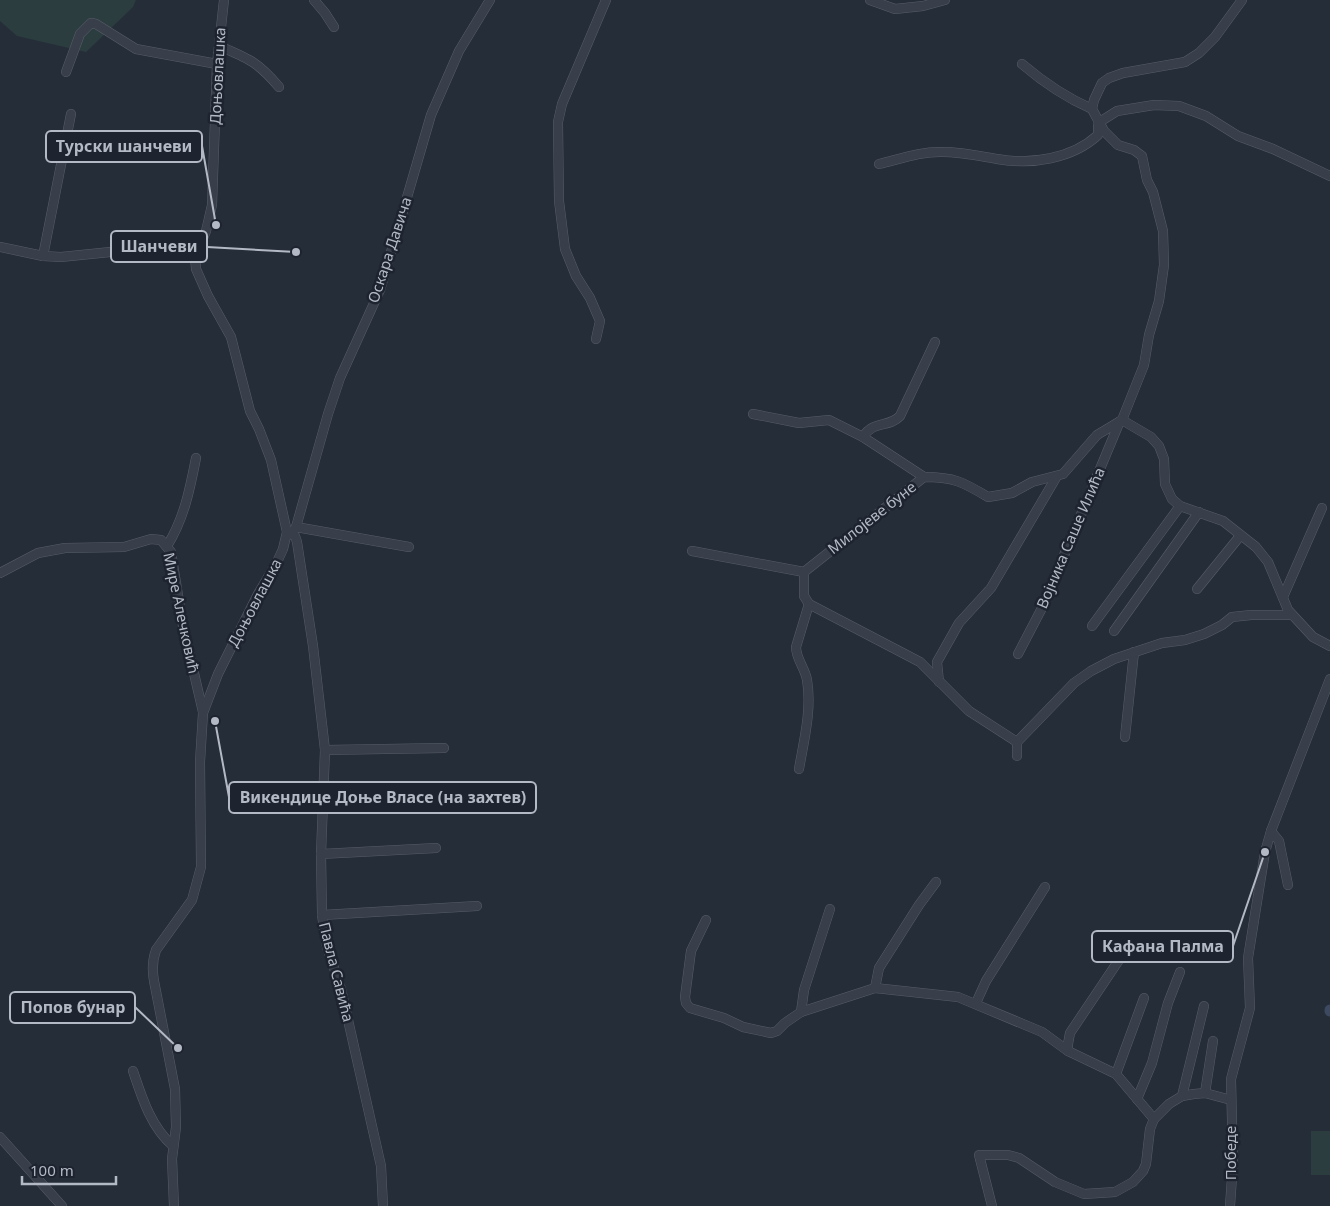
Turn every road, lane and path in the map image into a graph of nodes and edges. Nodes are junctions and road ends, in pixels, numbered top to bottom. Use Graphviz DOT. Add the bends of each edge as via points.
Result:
graph roads {
  1 [pos="224,0"];
  2 [pos="314,0"];
  3 [pos="490,0"];
  4 [pos="606,0"];
  5 [pos="870,0"];
  6 [pos="945,0"];
  7 [pos="1242,0"];
  8 [pos="334,27"];
  9 [pos="219,46"];
  10 [pos="217,64"];
  11 [pos="1022,64"];
  12 [pos="66,72"];
  13 [pos="279,86"];
  14 [pos="1092,109"];
  15 [pos="71,114"];
  16 [pos="1098,123"];
  17 [pos="879,164"];
  18 [pos="1330,176"];
  19 [pos="199,243"];
  20 [pos="0,247"];
  21 [pos="43,256"];
  22 [pos="596,338"];
  23 [pos="935,342"];
  24 [pos="753,414"];
  25 [pos="1119,421"];
  26 [pos="863,437"];
  27 [pos="196,458"];
  28 [pos="1057,476"];
  29 [pos="924,477"];
  30 [pos="1180,506"];
  31 [pos="1322,508"];
  32 [pos="1199,512"];
  33 [pos="292,531"];
  34 [pos="1240,536"];
  35 [pos="167,546"];
  36 [pos="409,547"];
  37 [pos="692,551"];
  38 [pos="804,572"];
  39 [pos="0,573"];
  40 [pos="1197,589"];
  41 [pos="1283,597"];
  42 [pos="809,604"];
  43 [pos="1292,615"];
  44 [pos="1092,626"];
  45 [pos="1114,631"];
  46 [pos="1330,646"];
  47 [pos="1134,652"];
  48 [pos="1018,654"];
  49 [pos="1330,679"];
  50 [pos="939,682"];
  51 [pos="203,713"];
  52 [pos="1126,737"];
  53 [pos="1017,742"];
  54 [pos="444,748"];
  55 [pos="325,750"];
  56 [pos="1017,756"];
  57 [pos="798,769"];
  58 [pos="468,788"];
  59 [pos="323,796"];
  60 [pos="1271,831"];
  61 [pos="436,848"];
  62 [pos="321,854"];
  63 [pos="936,882"];
  64 [pos="1288,886"];
  65 [pos="1045,887"];
  66 [pos="477,906"];
  67 [pos="830,909"];
  68 [pos="322,914"];
  69 [pos="706,920"];
  70 [pos="1121,957"];
  71 [pos="1180,972"];
  72 [pos="875,988"];
  73 [pos="1144,998"];
  74 [pos="976,1003"];
  75 [pos="1204,1006"];
  76 [pos="802,1012"];
  77 [pos="1213,1041"];
  78 [pos="1068,1051"];
  79 [pos="133,1071"];
  80 [pos="1116,1074"];
  81 [pos="1205,1094"];
  82 [pos="1182,1096"];
  83 [pos="1137,1099"];
  84 [pos="1231,1100"];
  85 [pos="1154,1119"];
  86 [pos="0,1137"];
  87 [pos="173,1146"];
  88 [pos="62,1206"];
  89 [pos="174,1206"];
  90 [pos="383,1206"];
  91 [pos="992,1206"];
  92 [pos="1230,1206"];
  1 -- 9 [label="street, Доњовлашка"];
  2 -- 8 [label="street"];
  3 -- 33 [label="street, Оскара Давича" via="459,51 431,115 380,290 340,378"];
  4 -- 22 [label="street" via="562,104 558,122 559,201 565,249 600,322"];
  5 -- 6 [label="street" via="895,9"];
  7 -- 14 [label="street" via="1199,54 1185,62 1109,78 1098,90"];
  9 -- 10 [label="street, Доњовлашка"];
  9 -- 13 [label="street" via="246,57 264,69"];
  10 -- 12 [label="street" via="136,49 91,23 80,34"];
  10 -- 19 [label="street, Доњовлашка" via="212,205 206,231"];
  11 -- 14 [label="street" via="1074,101"];
  14 -- 16 [label="street, Војника Саше Илића"];
  15 -- 21 [label="street"];
  16 -- 17 [label="street" via="1098,135 1092,140 1078,150 1055,158 1017,161 967,153 927,152"];
  16 -- 18 [label="street" via="1117,111 1154,105 1179,106"];
  16 -- 25 [label="street, Војника Саше Илића" via="1113,142 1142,156 1163,231 1164,265 1159,301 1144,364"];
  19 -- 21 [label="street" via="86,255"];
  19 -- 33 [label="street, Доњовлашка" via="196,269 231,337 250,411 271,460"];
  20 -- 21 [label="street"];
  23 -- 26 [label="street" via="900,416 896,421 873,426"];
  24 -- 26 [label="street" via="799,423 830,420"];
  25 -- 28 [label="street, Милојеве буне" via="1097,435 1063,474"];
  25 -- 30 [label="street" via="1151,437 1159,446 1164,459 1165,484 1172,499"];
  25 -- 48 [label="street, Војника Саше Илића" via="1042,608"];
  26 -- 29 [label="street"];
  27 -- 35 [label="street, Мире Алечковић" via="181,518"];
  28 -- 29 [label="street, Милојеве буне" via="1032,482 1012,493 988,497 961,481"];
  28 -- 50 [label="street, Милојеве буне" via="991,588 959,623 937,662"];
  29 -- 38 [label="street, Милојеве буне"];
  30 -- 32 [label="street"];
  30 -- 44 [label="street"];
  31 -- 41 [label="street"];
  32 -- 34 [label="street" via="1223,521"];
  32 -- 45 [label="street"];
  33 -- 36 [label="street"];
  33 -- 51 [label="street, Доњовлашка" via="218,674"];
  33 -- 55 [label="street, Павла Савића" via="313,646"];
  34 -- 40 [label="street"];
  34 -- 41 [label="street" via="1264,556"];
  35 -- 39 [label="street" via="156,538 124,547 65,548 38,553"];
  35 -- 51 [label="street, Мире Алечковић" via="171,552 183,626"];
  37 -- 38 [label="street"];
  38 -- 42 [label="street" via="804,596"];
  41 -- 43 [label="street"];
  42 -- 50 [label="street" via="920,662"];
  42 -- 57 [label="street" via="796,647 807,677 809,699"];
  43 -- 46 [label="street" via="1313,637"];
  43 -- 47 [label="street" via="1232,617 1204,634"];
  47 -- 52 [label="street"];
  47 -- 53 [label="street" via="1090,671"];
  49 -- 60 [label="street, Победе"];
  50 -- 53 [label="street" via="969,711"];
  51 -- 87 [label="street, Доњовлашка" via="201,867 198,884 188,908 156,950 152,967 175,1089"];
  53 -- 56 [label="street"];
  54 -- 55 [label="street"];
  55 -- 59 [label="street, Павла Савића"];
  58 -- 59 [label="street"];
  59 -- 62 [label="street, Павла Савића"];
  60 -- 64 [label="street" via="1279,841"];
  60 -- 84 [label="street, Победе" via="1248,958 1250,1008 1231,1079"];
  61 -- 62 [label="street"];
  62 -- 68 [label="street, Павла Савића"];
  63 -- 72 [label="street" via="879,968"];
  65 -- 74 [label="street" via="986,981"];
  66 -- 68 [label="street"];
  67 -- 76 [label="street" via="806,981"];
  68 -- 90 [label="street, Павла Савића" via="327,947 341,989 381,1166"];
  69 -- 76 [label="street" via="691,950 685,997 690,1008 743,1027 771,1033"];
  70 -- 78 [label="street" via="1070,1033"];
  71 -- 83 [label="street"];
  72 -- 74 [label="street" via="958,997"];
  72 -- 76 [label="street"];
  73 -- 80 [label="street"];
  74 -- 78 [label="street" via="1042,1032"];
  75 -- 82 [label="street"];
  77 -- 81 [label="street"];
  78 -- 80 [label="street"];
  79 -- 87 [label="street" via="155,1126"];
  80 -- 83 [label="street"];
  81 -- 82 [label="street"];
  81 -- 84 [label="street"];
  82 -- 85 [label="street"];
  83 -- 85 [label="street"];
  84 -- 92 [label="street, Победе" via="1233,1163"];
  85 -- 91 [label="street" via="1143,1171 1133,1182 1116,1192 1084,1194 1055,1182 1019,1158 980,1155"];
  86 -- 88 [label="street"];
  87 -- 89 [label="street, Доњовлашка"];
}
